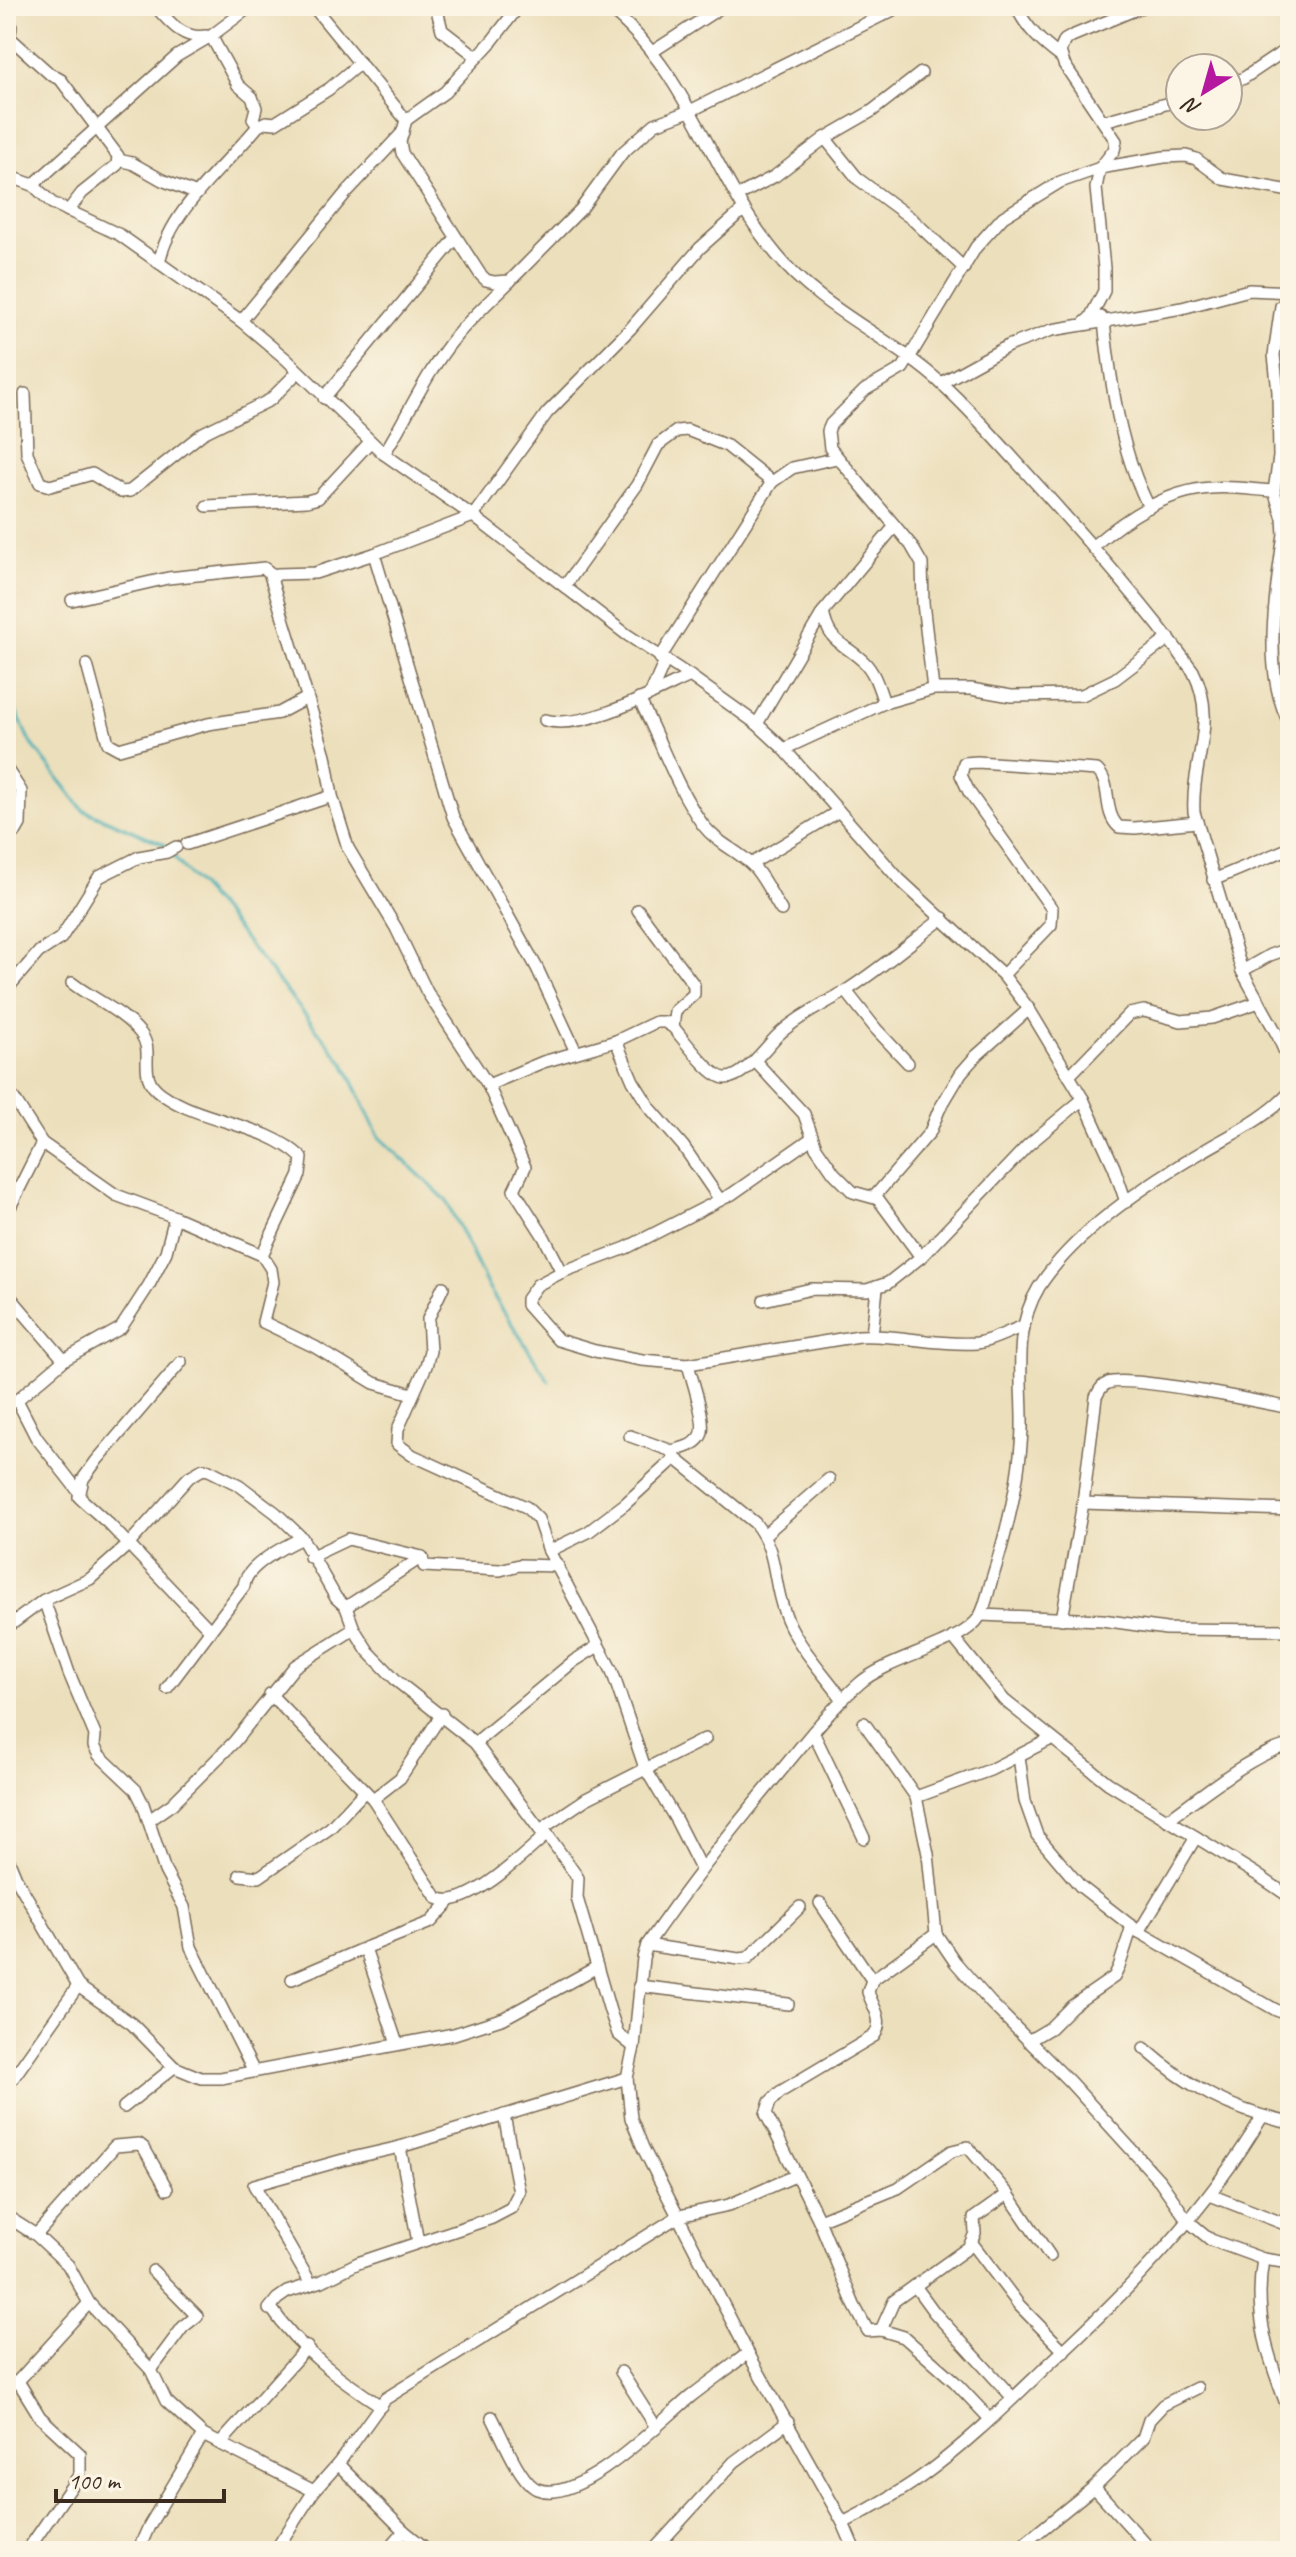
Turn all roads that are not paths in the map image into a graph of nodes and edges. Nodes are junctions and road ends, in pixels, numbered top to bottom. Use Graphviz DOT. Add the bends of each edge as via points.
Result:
graph roads {
  1 [pos="155,6"];
  2 [pos="251,6"];
  3 [pos="313,6"];
  4 [pos="436,6"];
  5 [pos="519,6"];
  6 [pos="606,6"];
  7 [pos="723,6"];
  8 [pos="901,6"];
  9 [pos="1016,6"];
  10 [pos="1144,6"];
  11 [pos="6,14"];
  12 [pos="173,25"];
  13 [pos="211,36"];
  14 [pos="7,38"];
  15 [pos="1290,47"];
  16 [pos="652,52"];
  17 [pos="177,56"];
  18 [pos="477,57"];
  19 [pos="1061,57"];
  20 [pos="360,63"];
  21 [pos="921,73"];
  22 [pos="1244,78"];
  23 [pos="1164,104"];
  24 [pos="692,110"];
  25 [pos="1104,121"];
  26 [pos="258,126"];
  27 [pos="404,126"];
  28 [pos="99,127"];
  29 [pos="825,138"];
  30 [pos="118,160"];
  31 [pos="1100,168"];
  32 [pos="6,175"];
  33 [pos="33,185"];
  34 [pos="1290,191"];
  35 [pos="197,194"];
  36 [pos="737,196"];
  37 [pos="744,209"];
  38 [pos="68,211"];
  39 [pos="455,239"];
  40 [pos="159,263"];
  41 [pos="964,268"];
  42 [pos="510,281"];
  43 [pos="1287,298"];
  44 [pos="1096,310"];
  45 [pos="241,321"];
  46 [pos="1104,322"];
  47 [pos="1082,325"];
  48 [pos="909,358"];
  49 [pos="298,372"];
  50 [pos="941,383"];
  51 [pos="25,394"];
  52 [pos="324,398"];
  53 [pos="370,442"];
  54 [pos="384,454"];
  55 [pos="837,458"];
  56 [pos="772,482"];
  57 [pos="1274,491"];
  58 [pos="207,506"];
  59 [pos="1149,507"];
  60 [pos="473,516"];
  61 [pos="895,526"];
  62 [pos="1093,546"];
  63 [pos="374,554"];
  64 [pos="273,578"];
  65 [pos="565,586"];
  66 [pos="72,600"];
  67 [pos="823,612"];
  68 [pos="1169,638"];
  69 [pos="662,659"];
  70 [pos="87,665"];
  71 [pos="690,676"];
  72 [pos="933,689"];
  73 [pos="644,697"];
  74 [pos="307,698"];
  75 [pos="884,703"];
  76 [pos="545,720"];
  77 [pos="757,724"];
  78 [pos="1290,724"];
  79 [pos="784,749"];
  80 [pos="6,768"];
  81 [pos="332,796"];
  82 [pos="839,811"];
  83 [pos="1197,822"];
  84 [pos="6,836"];
  85 [pos="1290,848"];
  86 [pos="751,864"];
  87 [pos="1213,880"];
  88 [pos="638,910"];
  89 [pos="781,910"];
  90 [pos="943,918"];
  91 [pos="1290,948"];
  92 [pos="1242,971"];
  93 [pos="1003,975"];
  94 [pos="72,983"];
  95 [pos="6,990"];
  96 [pos="846,991"];
  97 [pos="1259,1002"];
  98 [pos="1029,1009"];
  99 [pos="673,1027"];
  100 [pos="616,1041"];
  101 [pos="576,1052"];
  102 [pos="755,1061"];
  103 [pos="908,1063"];
  104 [pos="1290,1064"];
  105 [pos="1069,1076"];
  106 [pos="488,1085"];
  107 [pos="1290,1092"];
  108 [pos="9,1099"];
  109 [pos="1083,1099"];
  110 [pos="812,1138"];
  111 [pos="42,1143"];
  112 [pos="874,1197"];
  113 [pos="720,1200"];
  114 [pos="1126,1202"];
  115 [pos="6,1215"];
  116 [pos="175,1217"];
  117 [pos="262,1255"];
  118 [pos="921,1257"];
  119 [pos="562,1272"];
  120 [pos="443,1287"];
  121 [pos="877,1288"];
  122 [pos="6,1292"];
  123 [pos="764,1300"];
  124 [pos="1024,1326"];
  125 [pos="872,1335"];
  126 [pos="64,1360"];
  127 [pos="181,1362"];
  128 [pos="688,1364"];
  129 [pos="412,1394"];
  130 [pos="1290,1408"];
  131 [pos="630,1436"];
  132 [pos="674,1455"];
  133 [pos="829,1479"];
  134 [pos="79,1492"];
  135 [pos="1083,1503"];
  136 [pos="1290,1510"];
  137 [pos="764,1535"];
  138 [pos="302,1538"];
  139 [pos="128,1545"];
  140 [pos="549,1551"];
  141 [pos="310,1557"];
  142 [pos="422,1557"];
  143 [pos="558,1566"];
  144 [pos="44,1600"];
  145 [pos="346,1607"];
  146 [pos="981,1615"];
  147 [pos="1062,1619"];
  148 [pos="6,1628"];
  149 [pos="354,1629"];
  150 [pos="210,1630"];
  151 [pos="1290,1630"];
  152 [pos="953,1637"];
  153 [pos="598,1646"];
  154 [pos="167,1688"];
  155 [pos="270,1694"];
  156 [pos="843,1700"];
  157 [pos="442,1714"];
  158 [pos="864,1723"];
  159 [pos="813,1732"];
  160 [pos="705,1739"];
  161 [pos="1051,1739"];
  162 [pos="475,1743"];
  163 [pos="1290,1745"];
  164 [pos="1019,1756"];
  165 [pos="645,1768"];
  166 [pos="369,1795"];
  167 [pos="916,1797"];
  168 [pos="149,1820"];
  169 [pos="1167,1820"];
  170 [pos="544,1832"];
  171 [pos="1196,1837"];
  172 [pos="864,1838"];
  173 [pos="6,1854"];
  174 [pos="701,1869"];
  175 [pos="240,1875"];
  176 [pos="1290,1897"];
  177 [pos="449,1902"];
  178 [pos="820,1903"];
  179 [pos="800,1907"];
  180 [pos="1136,1929"];
  181 [pos="936,1934"];
  182 [pos="647,1945"];
  183 [pos="365,1948"];
  184 [pos="597,1967"];
  185 [pos="292,1979"];
  186 [pos="872,1980"];
  187 [pos="78,1986"];
  188 [pos="639,1986"];
  189 [pos="788,2004"];
  190 [pos="1290,2015"];
  191 [pos="1028,2041"];
  192 [pos="397,2044"];
  193 [pos="634,2047"];
  194 [pos="1144,2048"];
  195 [pos="174,2067"];
  196 [pos="253,2070"];
  197 [pos="627,2078"];
  198 [pos="6,2088"];
  199 [pos="124,2107"];
  200 [pos="504,2115"];
  201 [pos="1262,2117"];
  202 [pos="1290,2123"];
  203 [pos="400,2147"];
  204 [pos="795,2176"];
  205 [pos="167,2189"];
  206 [pos="1008,2194"];
  207 [pos="1210,2195"];
  208 [pos="6,2216"];
  209 [pos="679,2216"];
  210 [pos="819,2220"];
  211 [pos="1188,2221"];
  212 [pos="1290,2226"];
  213 [pos="36,2235"];
  214 [pos="418,2242"];
  215 [pos="972,2243"];
  216 [pos="1050,2256"];
  217 [pos="1263,2259"];
  218 [pos="1290,2263"];
  219 [pos="153,2271"];
  220 [pos="311,2284"];
  221 [pos="915,2286"];
  222 [pos="89,2303"];
  223 [pos="881,2330"];
  224 [pos="307,2347"];
  225 [pos="1064,2351"];
  226 [pos="748,2353"];
  227 [pos="151,2370"];
  228 [pos="621,2372"];
  229 [pos="18,2381"];
  230 [pos="6,2387"];
  231 [pos="1197,2388"];
  232 [pos="1013,2398"];
  233 [pos="381,2406"];
  234 [pos="1290,2414"];
  235 [pos="492,2417"];
  236 [pos="989,2418"];
  237 [pos="788,2422"];
  238 [pos="656,2427"];
  239 [pos="203,2435"];
  240 [pos="220,2444"];
  241 [pos="338,2464"];
  242 [pos="1094,2487"];
  243 [pos="314,2491"];
  244 [pos="843,2523"];
  245 [pos="404,2531"];
  246 [pos="27,2551"];
  247 [pos="138,2551"];
  248 [pos="275,2551"];
  249 [pos="387,2551"];
  250 [pos="429,2551"];
  251 [pos="653,2551"];
  252 [pos="855,2551"];
  253 [pos="1015,2551"];
  254 [pos="1152,2551"];
  1 -- 12 [label="street"];
  2 -- 13 [label="street"];
  3 -- 20 [label="street"];
  4 -- 18 [label="street" via="442,30"];
  5 -- 18 [label="street"];
  6 -- 16 [label="street"];
  7 -- 16 [label="street"];
  8 -- 24 [label="street"];
  9 -- 19 [label="street" via="1023,21"];
  10 -- 19 [label="street" via="1072,36 1062,45"];
  11 -- 14 [label="street"];
  12 -- 13 [label="street" via="197,38"];
  12 -- 17 [label="street"];
  13 -- 17 [label="street"];
  13 -- 26 [label="street" via="238,85 252,97"];
  14 -- 28 [label="street" via="61,80"];
  15 -- 22 [label="street"];
  16 -- 24 [label="street"];
  17 -- 28 [label="street"];
  18 -- 27 [label="street"];
  19 -- 25 [label="street"];
  20 -- 26 [label="street" via="275,123"];
  20 -- 27 [label="street"];
  21 -- 29 [label="street"];
  23 -- 25 [label="street"];
  24 -- 36 [label="street"];
  24 -- 42 [label="street" via="655,124 622,153 581,209"];
  25 -- 31 [label="street" via="1115,146"];
  26 -- 35 [label="street"];
  27 -- 39 [label="street" via="402,153"];
  27 -- 45 [label="street"];
  28 -- 30 [label="street"];
  28 -- 33 [label="street"];
  29 -- 36 [label="street" via="775,176"];
  29 -- 41 [label="street" via="858,179 912,219"];
  30 -- 35 [label="street"];
  30 -- 38 [label="street"];
  31 -- 34 [label="street" via="1186,156 1223,179"];
  31 -- 41 [label="street" via="1060,182 1003,217"];
  31 -- 44 [label="street" via="1096,200 1104,291"];
  32 -- 33 [label="street"];
  33 -- 38 [label="street"];
  35 -- 40 [label="street" via="162,247"];
  36 -- 37 [label="street"];
  37 -- 48 [label="street" via="800,281"];
  37 -- 60 [label="street" via="700,248 547,413"];
  38 -- 40 [label="street" via="120,235"];
  39 -- 42 [label="street" via="486,280"];
  39 -- 52 [label="street"];
  40 -- 45 [label="street"];
  41 -- 48 [label="street"];
  42 -- 54 [label="street" via="455,337"];
  43 -- 46 [label="street" via="1272,290 1249,290"];
  43 -- 57 [label="street" via="1274,355 1279,457"];
  44 -- 46 [label="street"];
  44 -- 47 [label="street"];
  45 -- 49 [label="street"];
  46 -- 47 [label="street"];
  46 -- 59 [label="street" via="1112,393"];
  47 -- 50 [label="street" via="1008,346"];
  48 -- 50 [label="street"];
  48 -- 55 [label="street" via="831,424 828,440"];
  49 -- 51 [label="street" via="270,400 203,433 130,491 121,492 92,474 50,486 40,483 27,453"];
  49 -- 52 [label="street"];
  50 -- 62 [label="street"];
  52 -- 53 [label="street"];
  53 -- 54 [label="street"];
  53 -- 58 [label="street" via="318,498"];
  54 -- 60 [label="street"];
  55 -- 56 [label="street" via="792,468"];
  55 -- 61 [label="street"];
  56 -- 65 [label="street" via="727,446 677,431 658,445 637,485"];
  56 -- 69 [label="street"];
  57 -- 59 [label="street" via="1213,487"];
  57 -- 78 [label="street" via="1284,534 1276,683"];
  59 -- 62 [label="street"];
  60 -- 63 [label="street"];
  60 -- 65 [label="street"];
  61 -- 67 [label="street"];
  61 -- 72 [label="street" via="922,564"];
  62 -- 68 [label="street"];
  63 -- 64 [label="street" via="315,573"];
  63 -- 101 [label="street" via="453,817 537,968"];
  64 -- 66 [label="street" via="264,568 168,578"];
  64 -- 74 [label="street"];
  65 -- 69 [label="street"];
  67 -- 75 [label="street" via="829,634 872,671"];
  67 -- 77 [label="street"];
  68 -- 72 [label="street" via="1115,679 1082,695"];
  68 -- 83 [label="street" via="1193,671 1205,706 1193,792"];
  69 -- 71 [label="street"];
  69 -- 73 [label="street"];
  70 -- 74 [label="street" via="108,743 119,749 208,724 279,713"];
  71 -- 73 [label="street"];
  71 -- 77 [label="street"];
  72 -- 75 [label="street"];
  73 -- 76 [label="street" via="580,722"];
  73 -- 86 [label="street" via="673,775 704,827"];
  74 -- 81 [label="street"];
  75 -- 79 [label="street"];
  77 -- 79 [label="street"];
  79 -- 82 [label="street"];
  80 -- 84 [label="street" via="18,783 22,809 16,831"];
  81 -- 95 [label="street" via="139,857 99,877 61,938 39,952"];
  81 -- 106 [label="street" via="357,865 427,992"];
  82 -- 86 [label="street"];
  82 -- 90 [label="street" via="899,879"];
  83 -- 87 [label="street"];
  83 -- 93 [label="street" via="1119,827 1111,818 1104,779 1097,770 964,763 961,775 969,792 1052,909 1051,925"];
  85 -- 87 [label="street"];
  86 -- 89 [label="street"];
  87 -- 92 [label="street"];
  88 -- 99 [label="street" via="694,985 694,994 675,1011"];
  90 -- 93 [label="street"];
  90 -- 96 [label="street"];
  91 -- 92 [label="street"];
  92 -- 97 [label="street"];
  93 -- 98 [label="street"];
  94 -- 117 [label="street" via="141,1034 146,1073 164,1096 255,1131 302,1158 300,1175"];
  96 -- 102 [label="street" via="802,1015"];
  96 -- 103 [label="street"];
  97 -- 104 [label="street"];
  97 -- 105 [label="street" via="1212,1018 1181,1021 1144,1011 1129,1014"];
  98 -- 105 [label="street"];
  98 -- 112 [label="street" via="961,1073 930,1132"];
  99 -- 100 [label="street" via="656,1022"];
  99 -- 102 [label="street" via="721,1077 729,1078"];
  100 -- 101 [label="street"];
  100 -- 113 [label="street" via="650,1108"];
  101 -- 106 [label="street"];
  102 -- 110 [label="street" via="804,1114"];
  105 -- 109 [label="street"];
  106 -- 119 [label="street" via="525,1167 514,1190"];
  107 -- 114 [label="street"];
  108 -- 111 [label="street"];
  109 -- 114 [label="street"];
  109 -- 118 [label="street" via="1028,1145"];
  110 -- 112 [label="street" via="849,1190"];
  110 -- 113 [label="street"];
  111 -- 115 [label="street"];
  111 -- 116 [label="street" via="116,1195"];
  112 -- 118 [label="street"];
  113 -- 119 [label="street" via="626,1248"];
  114 -- 124 [label="street" via="1090,1230 1039,1287"];
  116 -- 117 [label="street"];
  116 -- 126 [label="street" via="166,1252 121,1328"];
  117 -- 129 [label="street" via="273,1282 263,1322 374,1383"];
  118 -- 121 [label="street"];
  119 -- 128 [label="street" via="537,1285 527,1299 533,1314 558,1340 642,1360"];
  120 -- 129 [label="street" via="428,1319 426,1366"];
  121 -- 123 [label="street" via="811,1289"];
  121 -- 125 [label="street"];
  122 -- 126 [label="street"];
  124 -- 125 [label="street" via="980,1343"];
  124 -- 146 [label="street" via="1019,1352 1019,1470"];
  125 -- 128 [label="street"];
  126 -- 134 [label="street" via="17,1400 36,1437"];
  127 -- 134 [label="street" via="97,1460"];
  128 -- 132 [label="street" via="704,1429"];
  129 -- 140 [label="street" via="396,1435 401,1449 526,1507 538,1519"];
  130 -- 135 [label="street" via="1110,1382 1096,1397"];
  131 -- 132 [label="street"];
  132 -- 137 [label="street"];
  132 -- 140 [label="street" via="625,1504 588,1532"];
  133 -- 137 [label="street"];
  134 -- 139 [label="street"];
  135 -- 136 [label="street"];
  135 -- 147 [label="street"];
  137 -- 156 [label="street" via="783,1610"];
  138 -- 139 [label="street" via="239,1485 203,1469 189,1477"];
  138 -- 141 [label="street"];
  138 -- 150 [label="street" via="250,1572"];
  139 -- 144 [label="street" via="90,1579"];
  139 -- 150 [label="street"];
  140 -- 143 [label="street"];
  141 -- 142 [label="street" via="348,1539"];
  141 -- 145 [label="street"];
  142 -- 143 [label="street" via="424,1566"];
  142 -- 145 [label="street"];
  143 -- 153 [label="street"];
  144 -- 148 [label="street"];
  144 -- 168 [label="street" via="95,1735 94,1746 136,1790"];
  145 -- 149 [label="street"];
  146 -- 147 [label="street"];
  146 -- 152 [label="street"];
  147 -- 151 [label="street" via="1166,1629"];
  149 -- 155 [label="street" via="295,1666"];
  149 -- 157 [label="street" via="384,1668"];
  150 -- 154 [label="street"];
  152 -- 156 [label="street" via="876,1670"];
  152 -- 161 [label="street" via="1004,1700"];
  153 -- 162 [label="street"];
  153 -- 165 [label="street" via="612,1671"];
  155 -- 166 [label="street"];
  155 -- 168 [label="street" via="234,1742"];
  156 -- 159 [label="street"];
  157 -- 162 [label="street"];
  157 -- 166 [label="street" via="400,1778"];
  158 -- 167 [label="street"];
  159 -- 172 [label="street"];
  159 -- 174 [label="street"];
  160 -- 165 [label="street"];
  161 -- 164 [label="street"];
  161 -- 169 [label="street"];
  162 -- 170 [label="street"];
  163 -- 169 [label="street" via="1250,1764"];
  164 -- 167 [label="street"];
  164 -- 180 [label="street" via="1025,1801 1037,1835 1080,1886"];
  165 -- 170 [label="street" via="586,1799"];
  165 -- 174 [label="street"];
  166 -- 175 [label="street" via="259,1877"];
  166 -- 177 [label="street" via="429,1890"];
  167 -- 181 [label="street"];
  168 -- 196 [label="street" via="165,1871 184,1907 191,1947"];
  169 -- 171 [label="street"];
  170 -- 177 [label="street" via="469,1896"];
  170 -- 184 [label="street" via="578,1878 577,1898"];
  171 -- 176 [label="street"];
  171 -- 180 [label="street"];
  173 -- 187 [label="street"];
  174 -- 182 [label="street"];
  177 -- 183 [label="street" via="431,1922"];
  178 -- 186 [label="street"];
  179 -- 182 [label="street" via="748,1958"];
  180 -- 190 [label="street"];
  180 -- 191 [label="street" via="1114,1977"];
  181 -- 186 [label="street"];
  181 -- 191 [label="street"];
  182 -- 188 [label="street"];
  183 -- 185 [label="street"];
  183 -- 192 [label="street"];
  184 -- 192 [label="street" via="504,2018"];
  184 -- 193 [label="street" via="618,2034"];
  186 -- 204 [label="street" via="868,1992 879,2024 874,2036 780,2092 767,2109"];
  187 -- 195 [label="street" via="132,2024"];
  187 -- 198 [label="street"];
  188 -- 189 [label="street"];
  188 -- 193 [label="street"];
  191 -- 211 [label="street" via="1160,2181"];
  192 -- 196 [label="street"];
  193 -- 197 [label="street"];
  194 -- 201 [label="street" via="1197,2090"];
  195 -- 196 [label="street" via="201,2078"];
  195 -- 199 [label="street"];
  197 -- 200 [label="street"];
  197 -- 209 [label="street" via="631,2118"];
  200 -- 203 [label="street"];
  200 -- 214 [label="street" via="519,2192 511,2208"];
  201 -- 202 [label="street"];
  201 -- 207 [label="street"];
  203 -- 214 [label="street"];
  203 -- 220 [label="street" via="254,2185"];
  204 -- 209 [label="street" via="729,2205"];
  204 -- 210 [label="street"];
  205 -- 213 [label="street" via="144,2148 115,2146"];
  206 -- 210 [label="street" via="972,2149 961,2148 898,2188"];
  206 -- 215 [label="street" via="974,2218"];
  206 -- 216 [label="street"];
  207 -- 211 [label="street"];
  207 -- 212 [label="street"];
  208 -- 213 [label="street"];
  209 -- 226 [label="street"];
  209 -- 233 [label="street"];
  210 -- 223 [label="street" via="868,2331"];
  211 -- 217 [label="street" via="1211,2240"];
  211 -- 225 [label="street" via="1104,2315"];
  213 -- 222 [label="street" via="68,2265"];
  214 -- 220 [label="street"];
  215 -- 221 [label="street"];
  215 -- 225 [label="street" via="1019,2305"];
  217 -- 218 [label="street"];
  217 -- 234 [label="street" via="1258,2286 1267,2355"];
  219 -- 227 [label="street" via="197,2316"];
  220 -- 224 [label="street" via="287,2292 269,2309"];
  221 -- 223 [label="street" via="894,2301"];
  221 -- 232 [label="street"];
  222 -- 227 [label="street"];
  222 -- 229 [label="street"];
  223 -- 236 [label="street" via="904,2337"];
  224 -- 233 [label="street"];
  224 -- 240 [label="street"];
  225 -- 232 [label="street"];
  226 -- 237 [label="street"];
  226 -- 238 [label="street"];
  227 -- 239 [label="street" via="166,2401"];
  228 -- 238 [label="street"];
  229 -- 230 [label="street"];
  229 -- 246 [label="street" via="40,2417 80,2454 80,2474"];
  231 -- 242 [label="street" via="1163,2405 1149,2420 1143,2438"];
  232 -- 236 [label="street"];
  233 -- 241 [label="street"];
  235 -- 238 [label="street" via="524,2477 545,2490 581,2483"];
  236 -- 244 [label="street" via="922,2476"];
  237 -- 244 [label="street"];
  237 -- 251 [label="street" via="734,2462"];
  239 -- 240 [label="street"];
  239 -- 247 [label="street"];
  240 -- 243 [label="street"];
  241 -- 243 [label="street"];
  241 -- 245 [label="street"];
  242 -- 253 [label="street"];
  242 -- 254 [label="street"];
  243 -- 248 [label="street"];
  244 -- 252 [label="street"];
  245 -- 249 [label="street"];
  245 -- 250 [label="street"];
}
